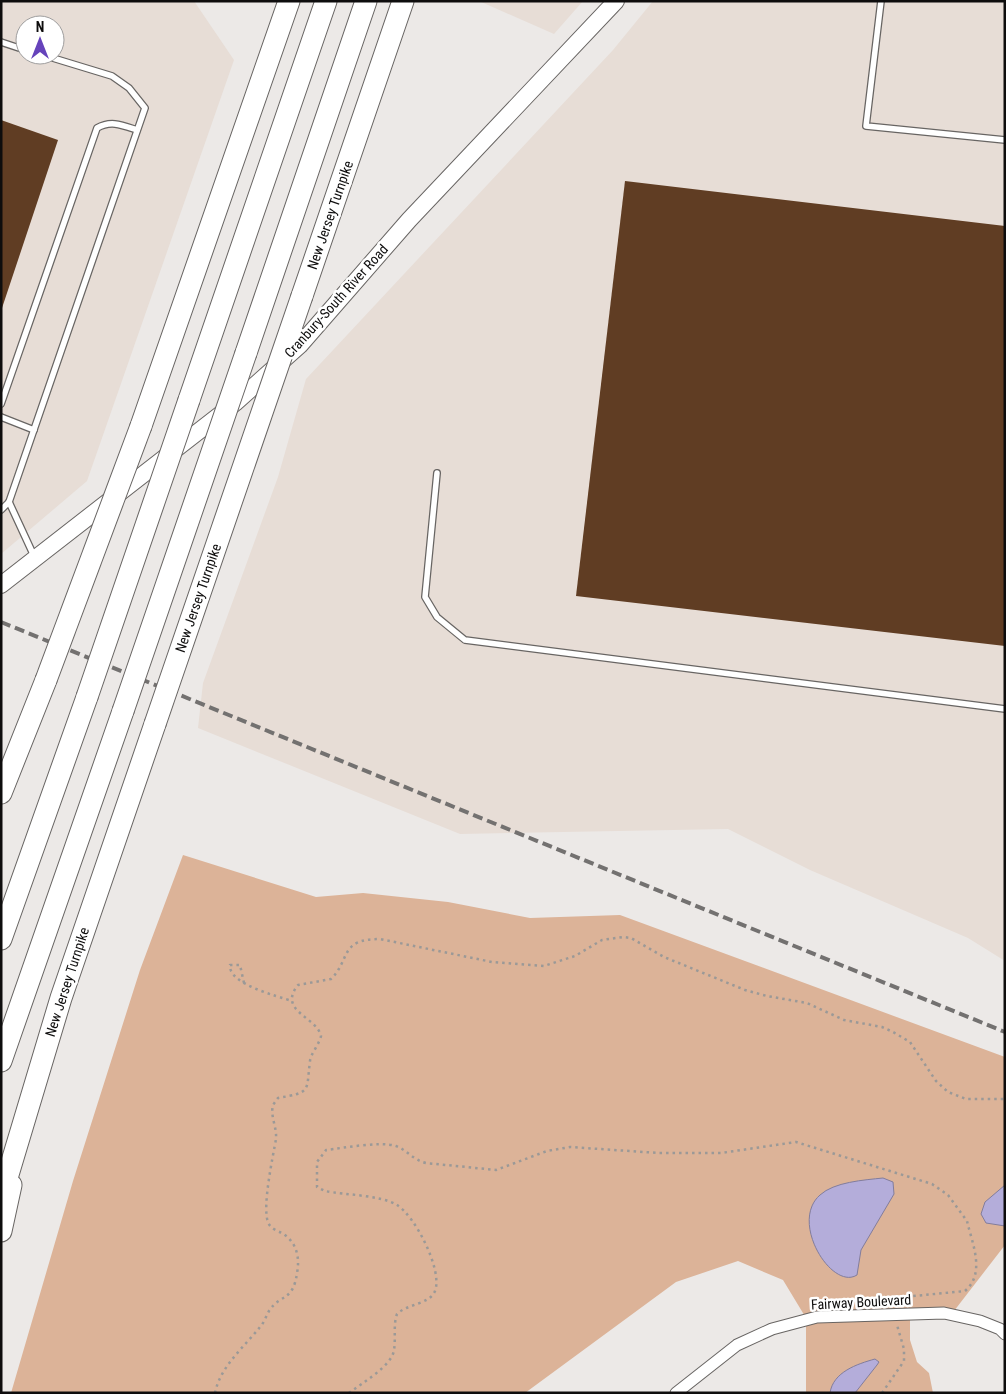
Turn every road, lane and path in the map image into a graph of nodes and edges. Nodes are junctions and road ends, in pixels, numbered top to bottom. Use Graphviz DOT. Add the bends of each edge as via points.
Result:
graph roads {
  1 [pos="289,1"];
  2 [pos="326,1"];
  3 [pos="366,1"];
  4 [pos="402,1"];
  5 [pos="616,1"];
  6 [pos="881,1"];
  7 [pos="1,42"];
  8 [pos="15,47"];
  9 [pos="65,62"];
  10 [pos="137,130"];
  11 [pos="1005,140"];
  12 [pos="1,404"];
  13 [pos="1,417"];
  14 [pos="34,430"];
  15 [pos="437,473"];
  16 [pos="9,502"];
  17 [pos="1,510"];
  18 [pos="35,558"];
  19 [pos="1,585"];
  20 [pos="1005,709"];
  21 [pos="1,793"];
  22 [pos="35,841"];
  23 [pos="1,917"];
  24 [pos="1,939"];
  25 [pos="244,983"];
  26 [pos="292,1001"];
  27 [pos="1,1061"];
  28 [pos="1005,1100"];
  29 [pos="25,1116"];
  30 [pos="1,1198"];
  31 [pos="1,1231"];
  32 [pos="898,1314"];
  33 [pos="1005,1334"];
  34 [pos="215,1393"];
  35 [pos="349,1393"];
  36 [pos="676,1393"];
  37 [pos="882,1393"];
  1 -- 21 [label="highway, bridge" via="141,426"];
  2 -- 22 [label="highway, bridge"];
  3 -- 27 [label="highway, bridge"];
  4 -- 29 [label="highway, New Jersey Turnpike, bridge" via="68,980"];
  5 -- 18 [label="main road, Cranbury-South River Road" via="410,220 300,345 235,403"];
  6 -- 11 [label="lane" via="866,126"];
  7 -- 8 [label="lane"];
  9 -- 10 [label="lane" via="112,76 129,88 145,108"];
  10 -- 12 [label="lane" via="115,123 105,123 97,128"];
  10 -- 14 [label="lane"];
  13 -- 14 [label="lane"];
  14 -- 16 [label="lane"];
  15 -- 20 [label="lane" via="425,597 437,617 465,640"];
  16 -- 17 [label="lane"];
  16 -- 18 [label="lane"];
  18 -- 19 [label="main road, Cranbury-South River Road"];
  22 -- 23 [label="highway"];
  22 -- 24 [label="highway"];
  25 -- 25 [label="path" via="231,972 230,965 240,965"];
  25 -- 26 [label="path"];
  26 -- 28 [label="path" via="298,985 331,979 350,947 369,939 492,962 544,966 575,956 602,940 623,937 750,992 796,1000 844,1020 882,1027 910,1042 936,1081 948,1092 966,1099"];
  26 -- 34 [label="path" via="298,1013 315,1025 321,1036 310,1059 306,1089 278,1098 273,1105 276,1137 271,1163 268,1222 297,1250 294,1290 270,1310 261,1326 243,1345 222,1374"];
  29 -- 30 [label="highway, New Jersey Turnpike"];
  29 -- 31 [label="highway"];
  32 -- 33 [label="street, Fairway Boulevard" via="944,1313 980,1321"];
  32 -- 35 [label="path" via="898,1303 903,1297 965,1291 972,1284 977,1270 967,1221 948,1195 932,1184 812,1145 785,1142 731,1152 691,1154 570,1147 529,1157 504,1168 486,1170 416,1161 403,1150 389,1145 338,1148 326,1150 317,1162 316,1187 398,1206 410,1218 431,1254 437,1281 430,1298 407,1306 397,1314 394,1353 390,1360"];
  32 -- 36 [label="street, Fairway Boulevard" via="817,1316 772,1329 737,1345"];
  32 -- 37 [label="path" via="897,1326 904,1361"];
}
